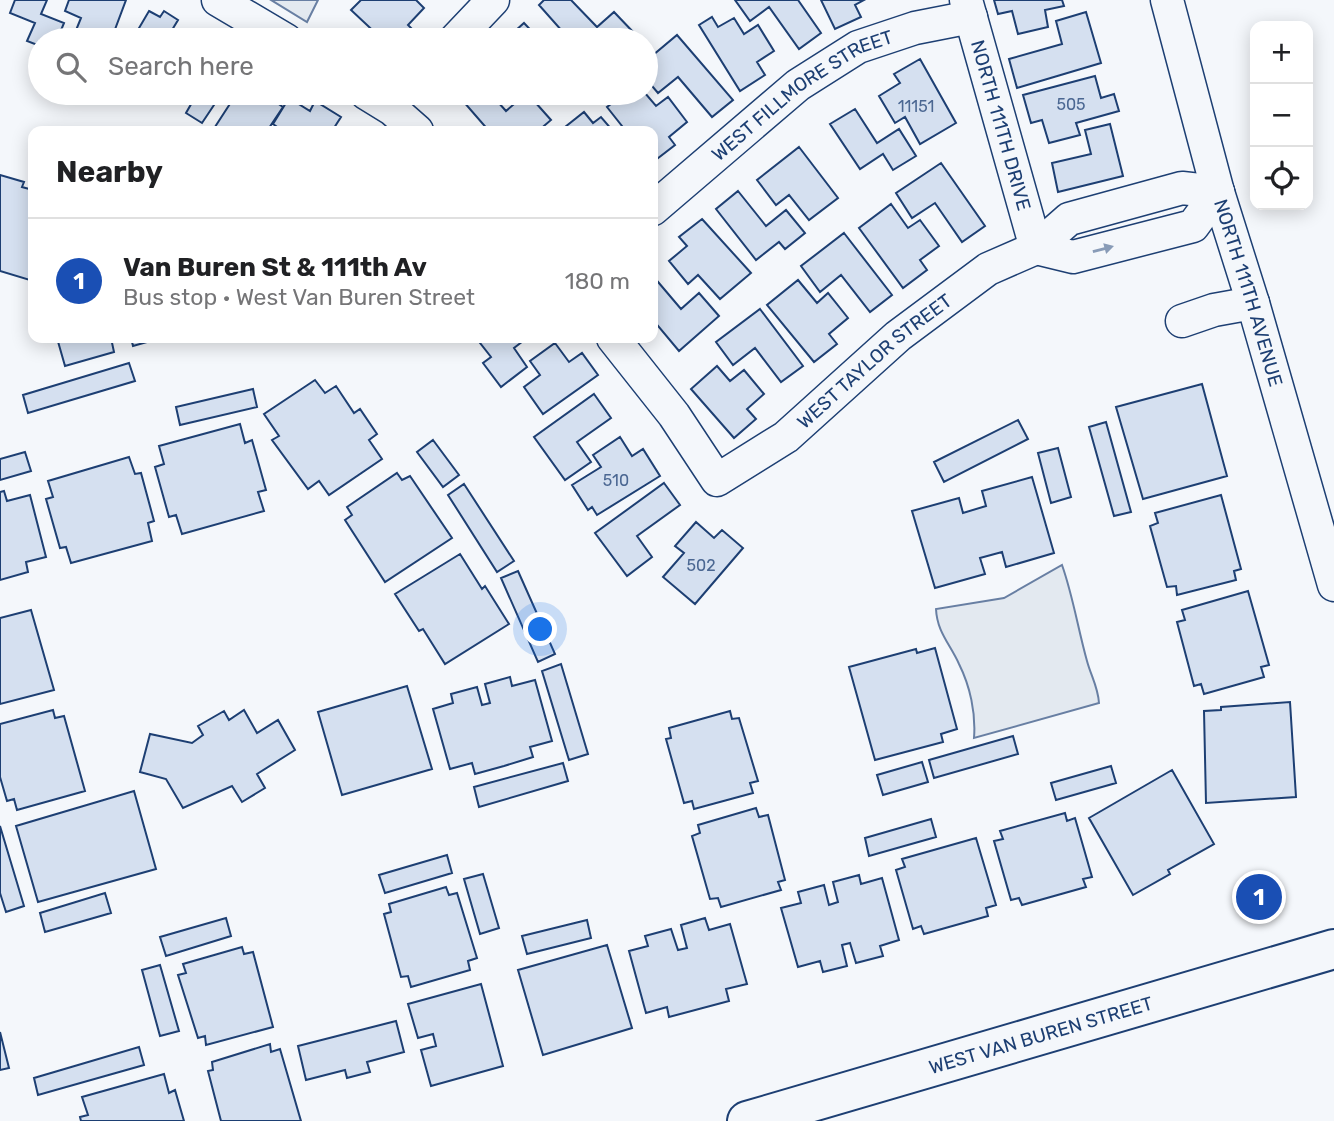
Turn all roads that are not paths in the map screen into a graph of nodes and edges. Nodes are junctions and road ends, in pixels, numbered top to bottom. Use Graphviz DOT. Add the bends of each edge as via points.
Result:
graph roads {
  1 [pos="218,0"];
  2 [pos="493,0"];
  3 [pos="1167,0"];
  4 [pos="969,9"];
  5 [pos="266,28"];
  6 [pos="466,28"];
  7 [pos="394,105"];
  8 [pos="413,126"];
  9 [pos="1218,192"];
  10 [pos="658,205"];
  11 [pos="1037,248"];
  12 [pos="1253,303"];
  13 [pos="1182,321"];
  14 [pos="617,343"];
  15 [pos="1334,585"];
  16 [pos="1334,949"];
  17 [pos="747,1121"];
  1 -- 5 [label="street"];
  2 -- 6 [label="street"];
  3 -- 9 [label="street, NORTH 111TH AVENUE"];
  4 -- 10 [label="street, WEST FILLMORE STREET" via="858,47 799,85"];
  4 -- 11 [label="street, NORTH 111TH DRIVE"];
  7 -- 8 [label="street"];
  9 -- 11 [label="street, WEST TAYLOR STREET" via="1182,188 1069,219"];
  9 -- 12 [label="street, NORTH 111TH AVENUE"];
  11 -- 14 [label="street, WEST TAYLOR STREET" via="988,269 898,336 786,437 717,480 674,415"];
  12 -- 13 [label="street"];
  12 -- 15 [label="street, NORTH 111TH AVENUE"];
  16 -- 17 [label="main road, WEST VAN BUREN STREET"];
}
